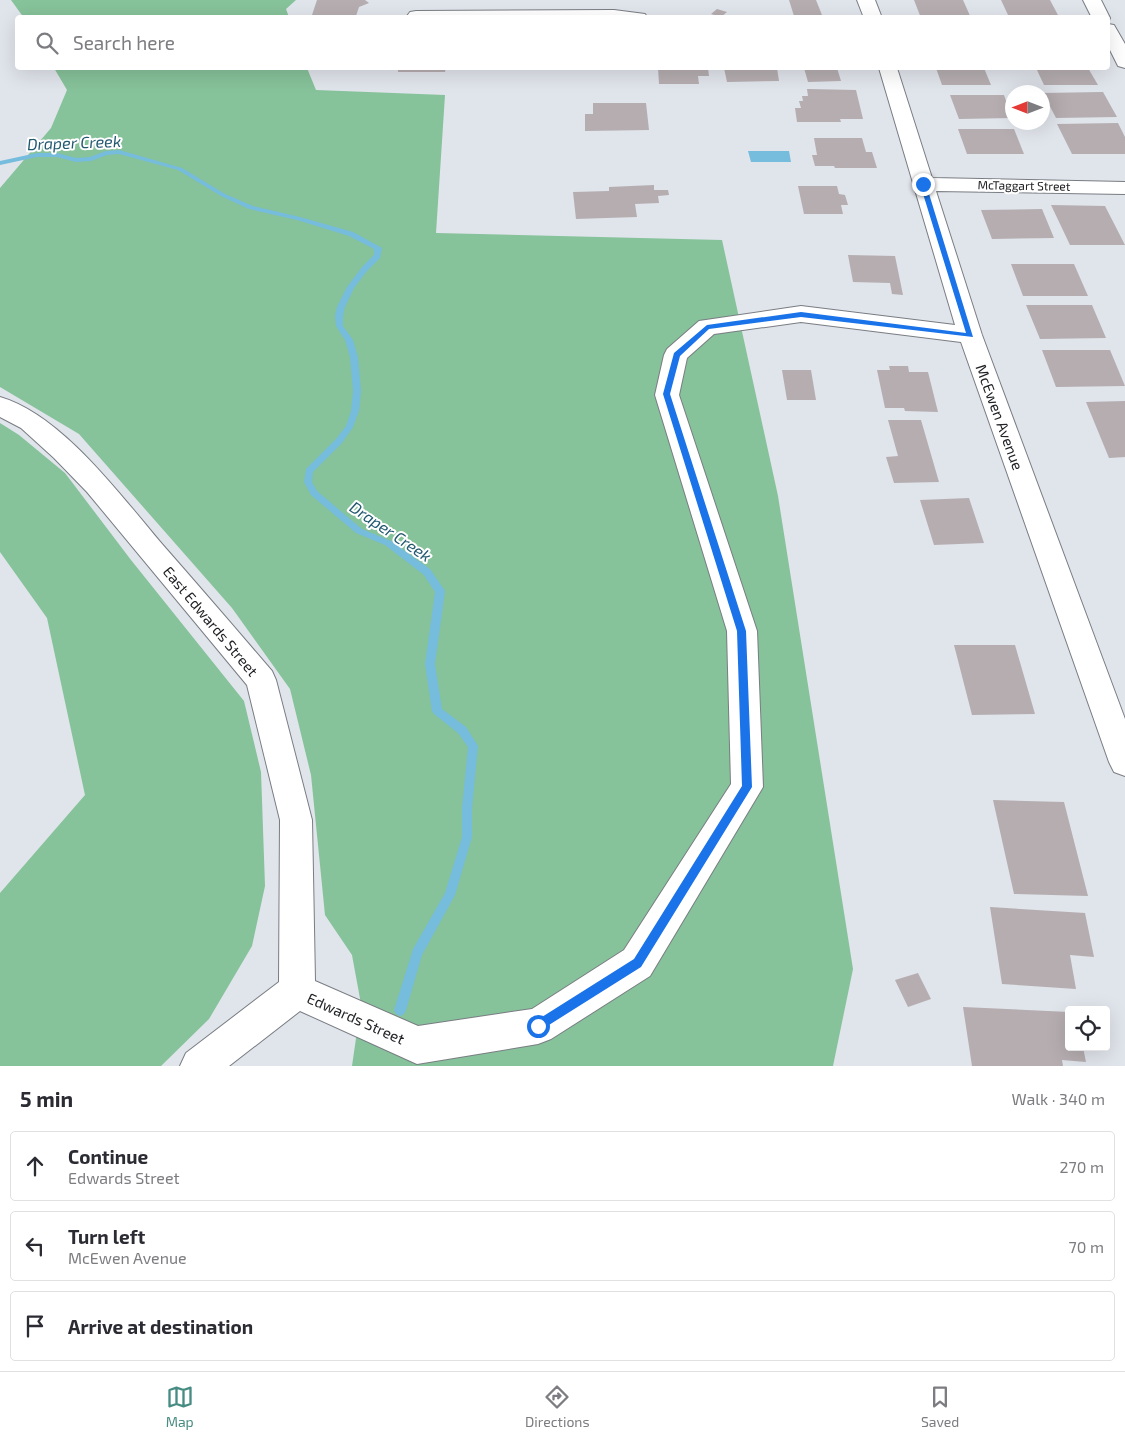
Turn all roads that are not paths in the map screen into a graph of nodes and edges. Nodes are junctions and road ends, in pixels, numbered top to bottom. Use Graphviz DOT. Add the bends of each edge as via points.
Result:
graph roads {
  1 [pos="866,0"];
  2 [pos="1092,0"];
  3 [pos="872,15"];
  4 [pos="1100,15"];
  5 [pos="1115,35"];
  6 [pos="1125,62"];
  7 [pos="889,70"];
  8 [pos="923,184"];
  9 [pos="1125,188"];
  10 [pos="970,336"];
  11 [pos="0,406"];
  12 [pos="1125,762"];
  13 [pos="297,991"];
  14 [pos="199,1066"];
  1 -- 3 [label="street"];
  2 -- 4 [label="street"];
  5 -- 6 [label="street"];
  7 -- 8 [label="street, McEwen Avenue"];
  8 -- 9 [label="street, McTaggart Street"];
  8 -- 10 [label="street, McEwen Avenue"];
  10 -- 12 [label="street, McEwen Avenue"];
  10 -- 13 [label="street, Edwards Street" via="801,314 707,327 676,355 667,394 742,631 747,787 637,963 538,1026 417,1045"];
  11 -- 13 [label="street, East Edwards Street" via="30,422 96,485 261,680 296,820"];
  13 -- 14 [label="street"];
}
